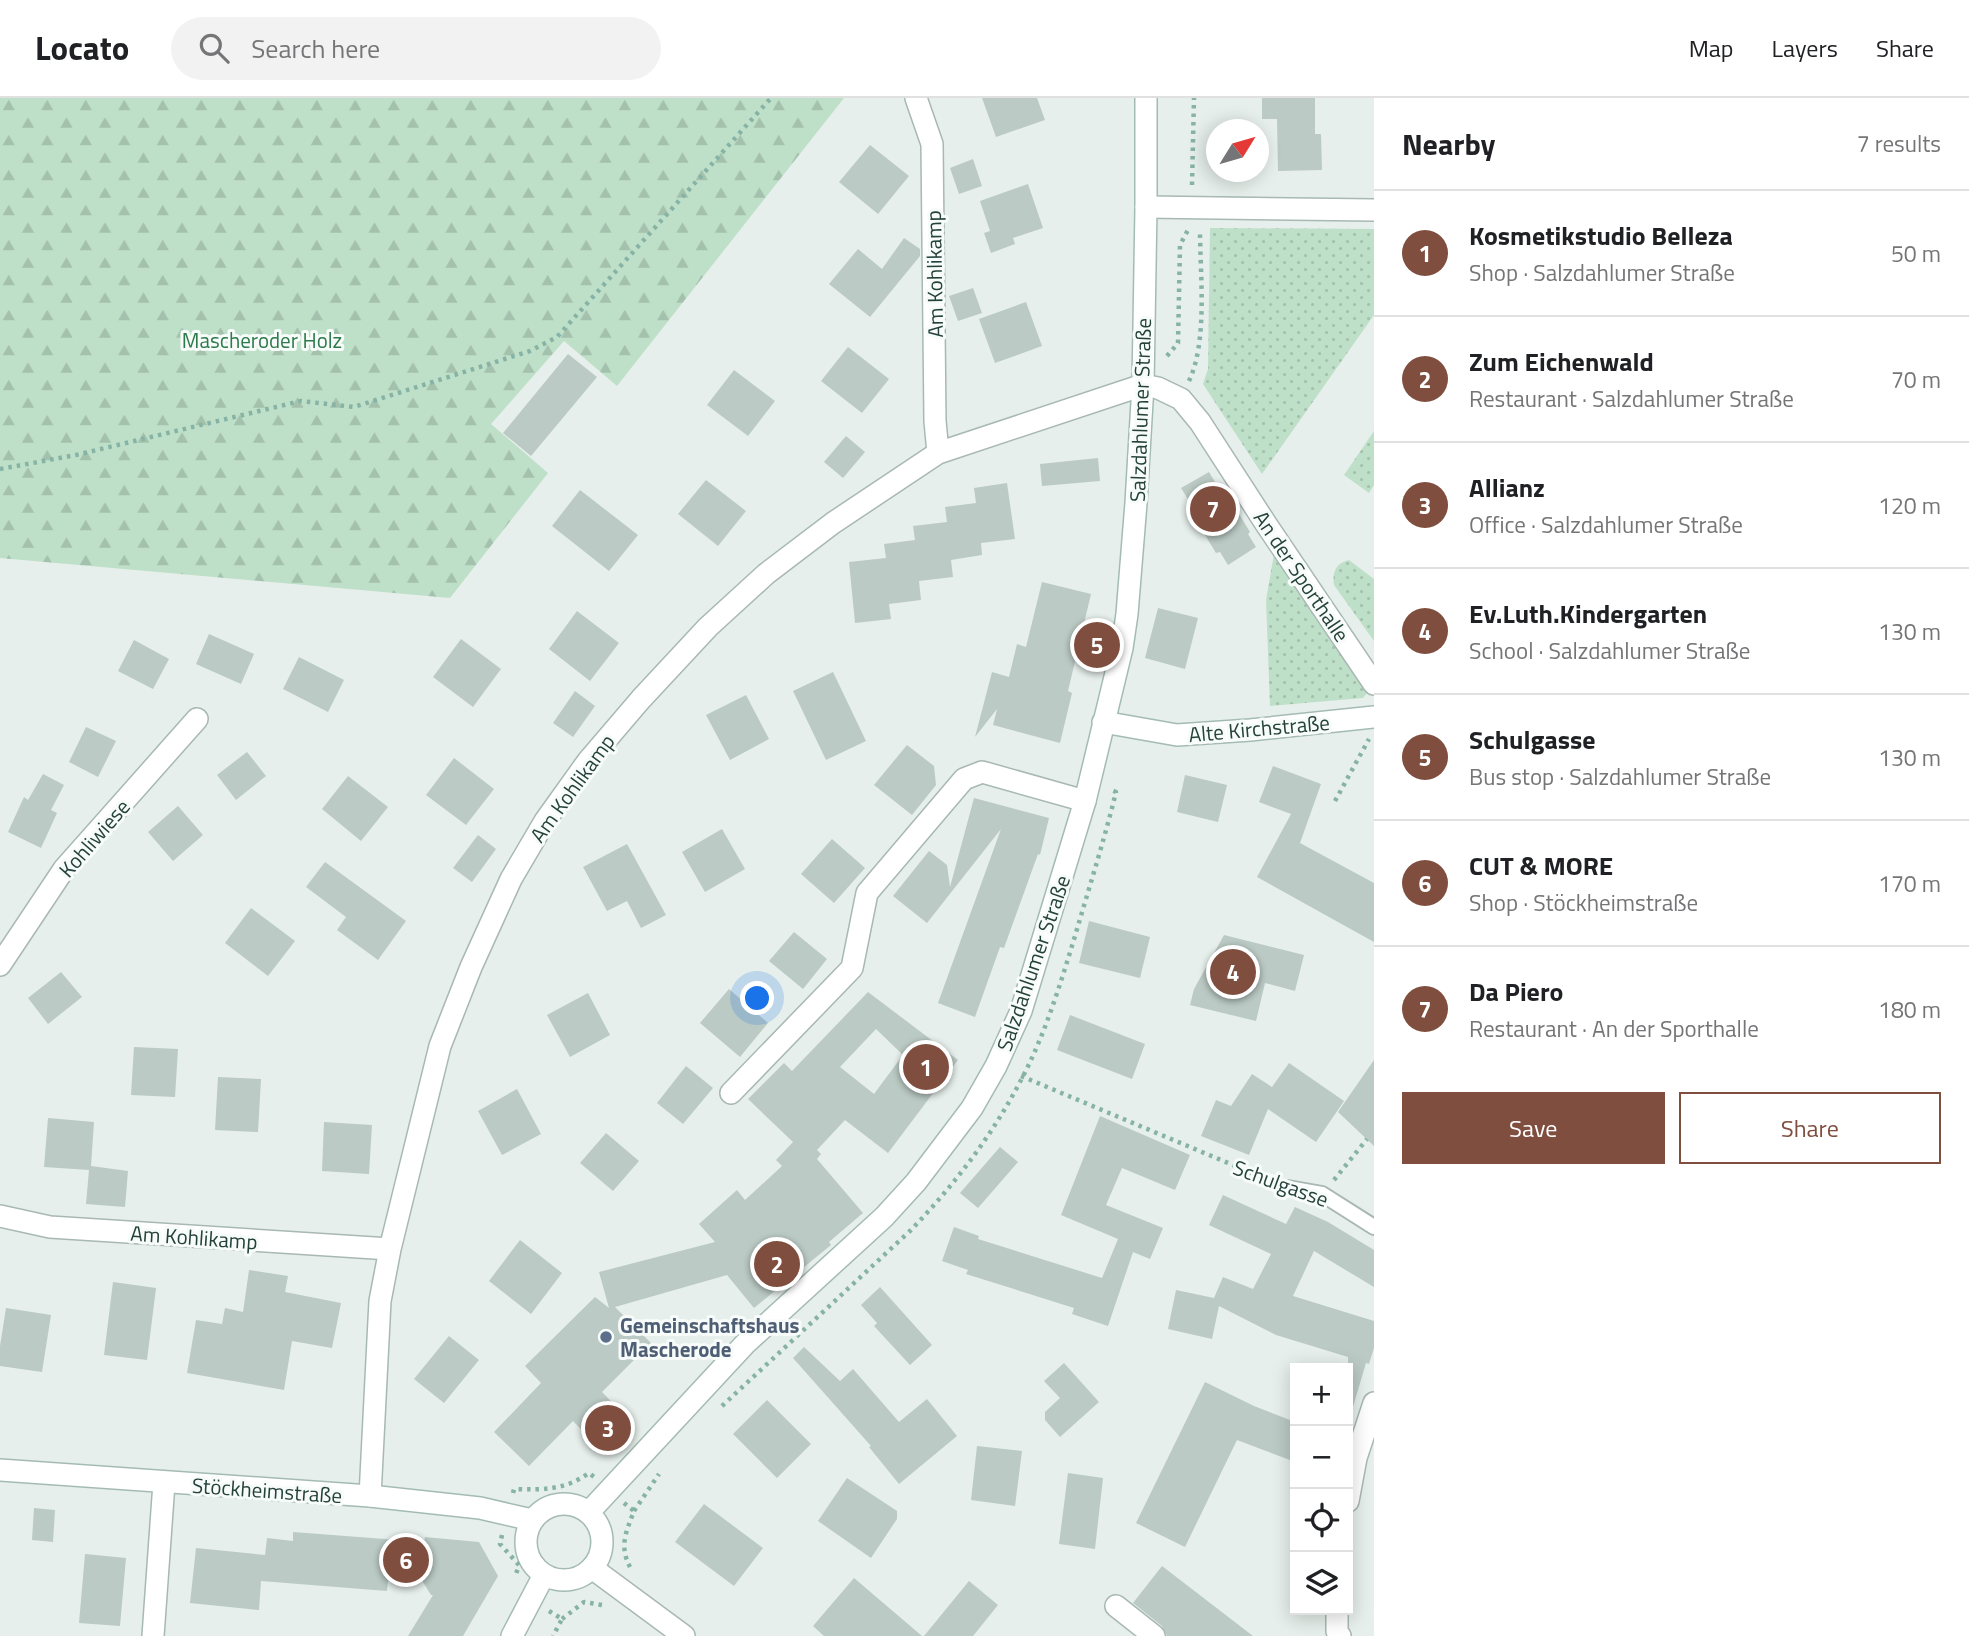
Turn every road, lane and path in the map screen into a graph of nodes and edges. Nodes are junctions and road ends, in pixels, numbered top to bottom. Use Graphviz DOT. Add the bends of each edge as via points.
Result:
graph roads {
  1 [pos="771,98"];
  2 [pos="916,98"];
  3 [pos="1146,98"];
  4 [pos="1194,98"];
  5 [pos="1192,206"];
  6 [pos="1146,207"];
  7 [pos="1374,210"];
  8 [pos="1143,385"];
  9 [pos="1181,399"];
  10 [pos="939,453"];
  11 [pos="0,469"];
  12 [pos="1374,684"];
  13 [pos="1372,717"];
  14 [pos="197,719"];
  15 [pos="1103,722"];
  16 [pos="1085,801"];
  17 [pos="1335,801"];
  18 [pos="0,965"];
  19 [pos="1005,1049"];
  20 [pos="731,1093"];
  21 [pos="1367,1139"];
  22 [pos="1288,1188"];
  23 [pos="1322,1194"];
  24 [pos="0,1216"];
  25 [pos="1374,1227"];
  26 [pos="390,1249"];
  27 [pos="1374,1403"];
  28 [pos="0,1470"];
  29 [pos="164,1483"];
  30 [pos="1350,1489"];
  31 [pos="370,1496"];
  32 [pos="589,1512"];
  33 [pos="532,1520"];
  34 [pos="592,1568"];
  35 [pos="544,1574"];
  36 [pos="1116,1606"];
  37 [pos="1338,1615"];
  38 [pos="153,1636"];
  39 [pos="512,1636"];
  40 [pos="684,1636"];
  41 [pos="1154,1636"];
  42 [pos="1340,1636"];
  1 -- 11 [label="path" via="557,337 530,351 354,407 301,401"];
  2 -- 10 [label="street, Am Kohlikamp" via="932,144"];
  3 -- 6 [label="street, Salzdahlumer Straße"];
  4 -- 5 [label="path"];
  5 -- 6 [label="street"];
  5 -- 7 [label="street"];
  5 -- 8 [label="path" via="1190,226 1180,245 1178,343"];
  5 -- 9 [label="path" via="1200,230 1200,341 1197,364"];
  6 -- 8 [label="street, Salzdahlumer Straße"];
  8 -- 9 [label="street, An der Sporthalle"];
  8 -- 10 [label="street, Am Kohlikamp"];
  8 -- 15 [label="street, Salzdahlumer Straße" via="1127,614"];
  9 -- 12 [label="street, An der Sporthalle"];
  10 -- 26 [label="street, Am Kohlikamp" via="832,523 766,573 708,626 588,761 545,821 471,967 440,1046"];
  13 -- 15 [label="street, Alte Kirchstraße" via="1177,735"];
  13 -- 17 [label="path" via="1369,740"];
  14 -- 18 [label="street, Kohliwiese" via="64,869"];
  15 -- 16 [label="street, Salzdahlumer Straße"];
  16 -- 19 [label="street, Salzdahlumer Straße"];
  16 -- 20 [label="street" via="982,772 964,779 867,893 852,968"];
  19 -- 22 [label="path, Schulgasse" via="1022,1078"];
  19 -- 32 [label="street, Salzdahlumer Straße" via="972,1108 916,1182 745,1344"];
  21 -- 23 [label="path"];
  22 -- 23 [label="lane, Schulgasse"];
  23 -- 25 [label="lane, Schulgasse"];
  24 -- 26 [label="street, Am Kohlikamp" via="50,1227"];
  26 -- 31 [label="street, Am Kohlikamp" via="380,1301"];
  27 -- 30 [label="street"];
  28 -- 29 [label="street, Stöckheimstraße"];
  29 -- 31 [label="street, Stöckheimstraße"];
  29 -- 38 [label="street"];
  31 -- 33 [label="street, Stöckheimstraße" via="480,1508"];
  32 -- 33 [label="street" via="565,1503 540,1511"];
  32 -- 34 [label="street" via="603,1539"];
  33 -- 35 [label="street" via="527,1532 528,1556"];
  34 -- 35 [label="street" via="564,1580"];
  34 -- 40 [label="street"];
  35 -- 39 [label="street"];
  36 -- 41 [label="street"];
  37 -- 42 [label="street"];
}
